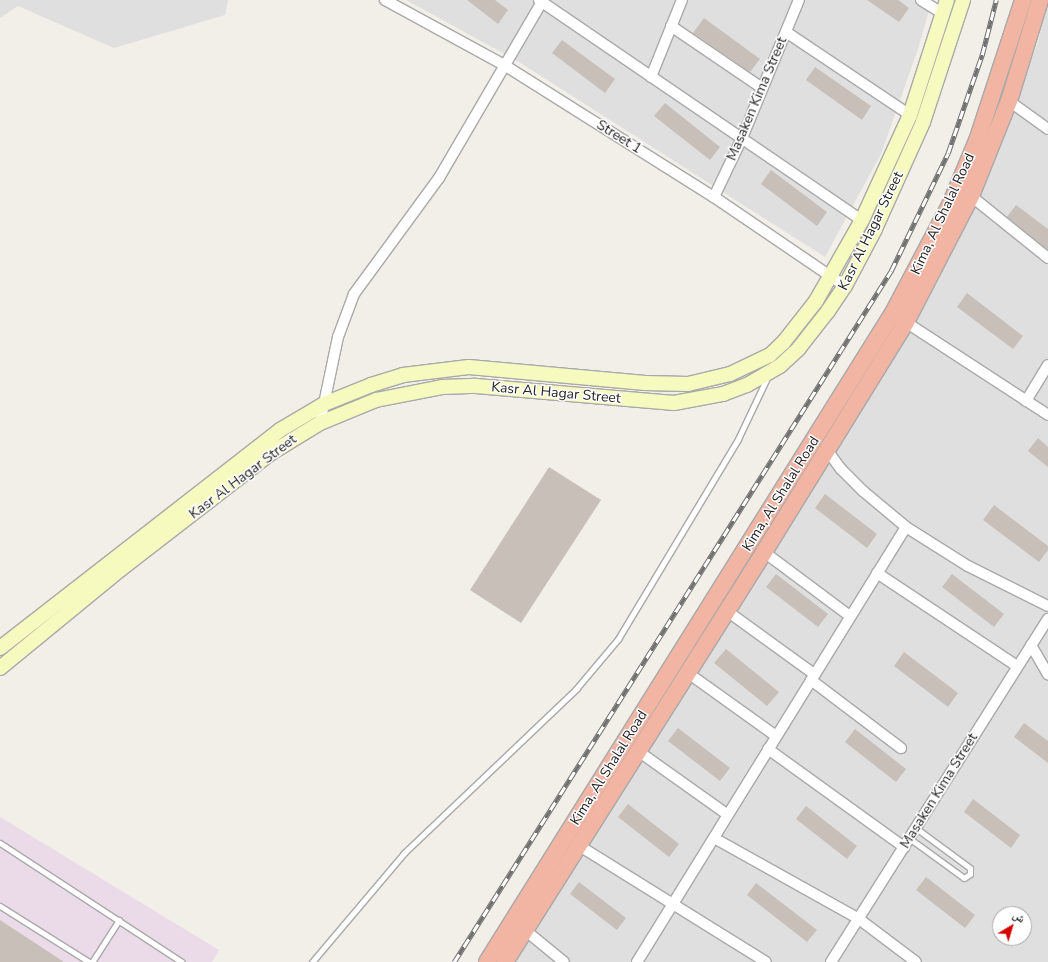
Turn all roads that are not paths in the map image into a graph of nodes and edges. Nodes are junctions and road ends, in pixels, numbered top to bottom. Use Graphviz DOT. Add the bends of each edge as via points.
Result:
graph roads {
  1 [pos="385,0"];
  2 [pos="682,0"];
  3 [pos="799,0"];
  4 [pos="921,0"];
  5 [pos="947,0"];
  6 [pos="963,0"];
  7 [pos="1023,0"];
  8 [pos="541,1"];
  9 [pos="1043,3"];
  10 [pos="943,14"];
  11 [pos="671,26"];
  12 [pos="786,32"];
  13 [pos="504,65"];
  14 [pos="652,77"];
  15 [pos="762,88"];
  16 [pos="1009,101"];
  17 [pos="910,115"];
  18 [pos="1048,130"];
  19 [pos="742,138"];
  20 [pos="971,196"];
  21 [pos="714,197"];
  22 [pos="862,220"];
  23 [pos="1048,258"];
  24 [pos="831,276"];
  25 [pos="845,286"];
  26 [pos="899,317"];
  27 [pos="770,355"];
  28 [pos="1048,365"];
  29 [pos="769,373"];
  30 [pos="1026,401"];
  31 [pos="324,404"];
  32 [pos="1048,415"];
  33 [pos="320,423"];
  34 [pos="827,450"];
  35 [pos="176,519"];
  36 [pos="906,527"];
  37 [pos="764,552"];
  38 [pos="117,563"];
  39 [pos="877,573"];
  40 [pos="1048,606"];
  41 [pos="727,611"];
  42 [pos="850,616"];
  43 [pos="1048,619"];
  44 [pos="19,632"];
  45 [pos="29,644"];
  46 [pos="1031,645"];
  47 [pos="0,648"];
  48 [pos="1018,666"];
  49 [pos="0,668"];
  50 [pos="1047,672"];
  51 [pos="688,673"];
  52 [pos="813,677"];
  53 [pos="776,736"];
  54 [pos="901,748"];
  55 [pos="768,749"];
  56 [pos="638,751"];
  57 [pos="728,815"];
  58 [pos="916,828"];
  59 [pos="579,834"];
  60 [pos="714,838"];
  61 [pos="910,838"];
  62 [pos="0,843"];
  63 [pos="904,847"];
  64 [pos="673,904"];
  65 [pos="0,906"];
  66 [pos="859,919"];
  67 [pos="119,920"];
  68 [pos="525,930"];
  69 [pos="91,962"];
  70 [pos="182,962"];
  71 [pos="312,962"];
  72 [pos="487,962"];
  73 [pos="505,962"];
  74 [pos="564,962"];
  75 [pos="636,962"];
  76 [pos="766,962"];
  77 [pos="831,962"];
  78 [pos="916,962"];
  1 -- 13 [label="street, Street 1"];
  2 -- 11 [label="street"];
  3 -- 12 [label="street, Masaken Kima Street"];
  4 -- 10 [label="street"];
  5 -- 10 [label="main road, Kasr Al Hagar Street"];
  6 -- 25 [label="main road, Kasr Al Hagar Street" via="923,122 875,229"];
  7 -- 26 [label="highway, Kima, Al Shalal Road" via="978,138"];
  8 -- 13 [label="street"];
  8 -- 14 [label="street"];
  9 -- 16 [label="highway, Kima, Al Shalal Road"];
  10 -- 17 [label="main road, Kasr Al Hagar Street"];
  11 -- 14 [label="street"];
  11 -- 15 [label="street"];
  12 -- 15 [label="street, Masaken Kima Street"];
  12 -- 17 [label="street"];
  13 -- 21 [label="street, Street 1"];
  13 -- 31 [label="street" via="439,178 354,294 338,337"];
  14 -- 19 [label="street"];
  15 -- 19 [label="street, Masaken Kima Street"];
  16 -- 18 [label="street"];
  16 -- 20 [label="highway, Kima, Al Shalal Road"];
  17 -- 22 [label="main road, Kasr Al Hagar Street"];
  19 -- 21 [label="street, Masaken Kima Street"];
  19 -- 22 [label="street"];
  20 -- 23 [label="street"];
  20 -- 26 [label="highway, Kima, Al Shalal Road"];
  21 -- 24 [label="street, Street 1"];
  22 -- 24 [label="main road, Kasr Al Hagar Street"];
  24 -- 25 [label="street, Street 1"];
  24 -- 27 [label="main road, Kasr Al Hagar Street" via="793,330"];
  25 -- 29 [label="main road, Kasr Al Hagar Street" via="799,348"];
  26 -- 30 [label="street"];
  26 -- 34 [label="highway, Kima, Al Shalal Road"];
  26 -- 59 [label="highway, Kima, Al Shalal Road"];
  27 -- 29 [label="main road"];
  27 -- 31 [label="main road, Kasr Al Hagar Street" via="723,376 674,384 469,367 436,369 403,375"];
  28 -- 30 [label="street"];
  29 -- 33 [label="main road, Kasr Al Hagar Street" via="723,394 674,403 510,387 442,387 376,400"];
  29 -- 71 [label="lane" via="738,439 618,639 576,689 404,852"];
  30 -- 32 [label="street"];
  31 -- 33 [label="street"];
  31 -- 35 [label="main road, Kasr Al Hagar Street" via="269,438"];
  33 -- 35 [label="main road, Kasr Al Hagar Street" via="271,453"];
  34 -- 36 [label="street" via="862,491"];
  34 -- 37 [label="highway, Kima, Al Shalal Road"];
  35 -- 38 [label="main road, Kasr Al Hagar Street"];
  36 -- 39 [label="street"];
  36 -- 40 [label="street" via="968,566"];
  37 -- 41 [label="highway, Kima, Al Shalal Road"];
  37 -- 42 [label="street"];
  38 -- 44 [label="main road, Kasr Al Hagar Street"];
  38 -- 45 [label="main road, Kasr Al Hagar Street"];
  39 -- 42 [label="street"];
  39 -- 48 [label="street"];
  41 -- 51 [label="highway, Kima, Al Shalal Road"];
  41 -- 52 [label="street"];
  42 -- 52 [label="street"];
  43 -- 46 [label="street, Masaken Kima Street"];
  44 -- 45 [label="main road"];
  44 -- 47 [label="main road, Kasr Al Hagar Street"];
  45 -- 49 [label="main road, Kasr Al Hagar Street"];
  46 -- 48 [label="street, Masaken Kima Street"];
  46 -- 50 [label="street"];
  48 -- 58 [label="street, Masaken Kima Street"];
  51 -- 53 [label="street"];
  51 -- 56 [label="highway, Kima, Al Shalal Road"];
  52 -- 53 [label="street"];
  52 -- 54 [label="street"];
  53 -- 55 [label="street"];
  55 -- 57 [label="street"];
  55 -- 63 [label="street"];
  56 -- 57 [label="street"];
  56 -- 59 [label="highway, Kima, Al Shalal Road"];
  57 -- 60 [label="street"];
  58 -- 61 [label="street, Masaken Kima Street"];
  58 -- 61 [label="lane" via="970,868 970,874 964,878"];
  59 -- 64 [label="street"];
  59 -- 68 [label="highway, Kima, Al Shalal Road"];
  59 -- 72 [label="highway, Kima, Al Shalal Road"];
  60 -- 64 [label="street"];
  60 -- 66 [label="street"];
  61 -- 63 [label="street, Masaken Kima Street"];
  62 -- 67 [label="lane"];
  63 -- 66 [label="street, Masaken Kima Street"];
  64 -- 75 [label="street"];
  64 -- 76 [label="street"];
  65 -- 69 [label="lane"];
  66 -- 77 [label="street, Masaken Kima Street"];
  66 -- 78 [label="street"];
  67 -- 69 [label="lane"];
  67 -- 70 [label="lane"];
  68 -- 73 [label="highway, Kima, Al Shalal Road"];
  68 -- 74 [label="street"];
}
